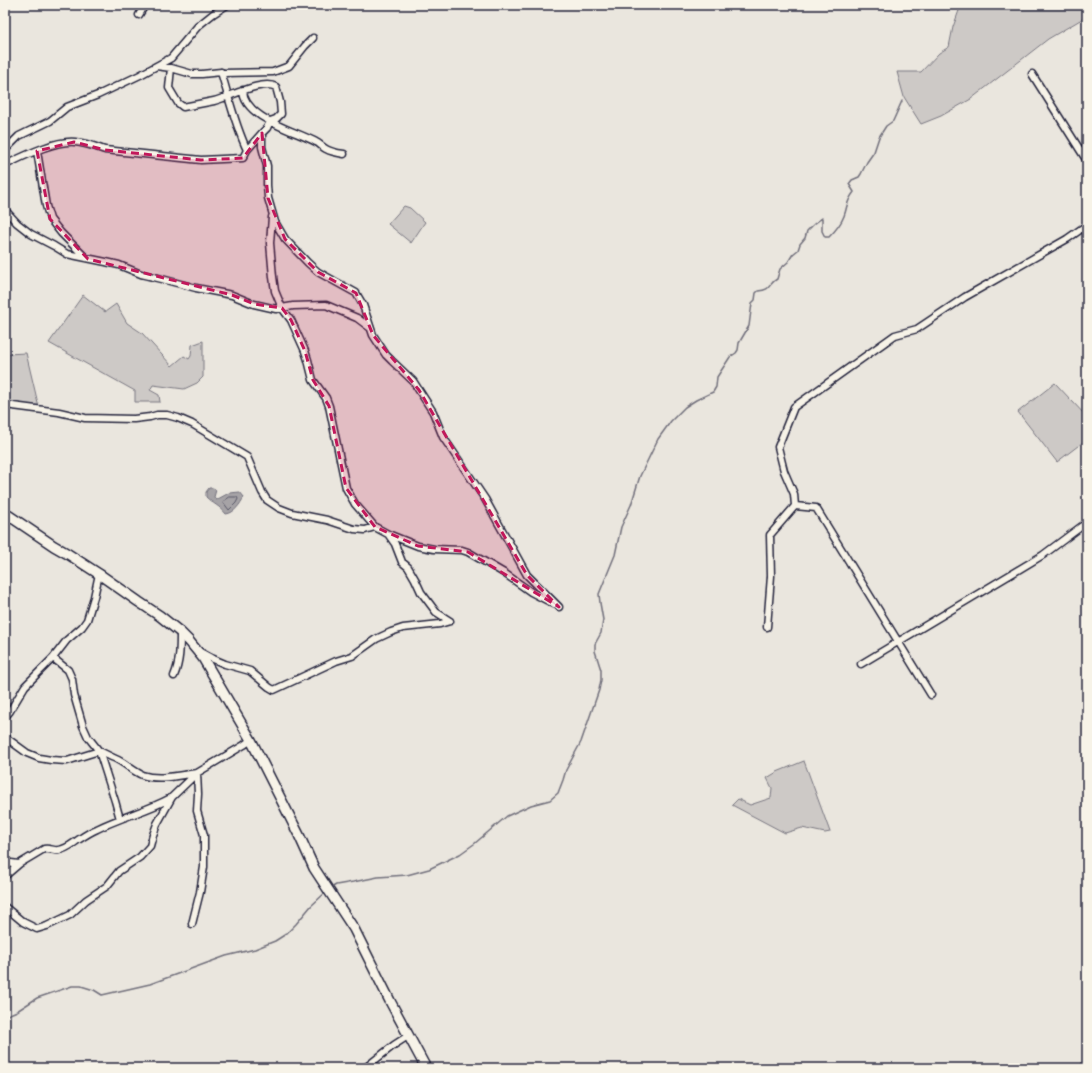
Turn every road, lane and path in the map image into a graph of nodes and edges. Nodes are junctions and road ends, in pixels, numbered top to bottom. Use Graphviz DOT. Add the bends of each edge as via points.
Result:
graph roads {
  1 [pos="146,5"];
  2 [pos="227,5"];
  3 [pos="139,14"];
  4 [pos="313,38"];
  5 [pos="156,66"];
  6 [pos="171,68"];
  7 [pos="221,72"];
  8 [pos="1032,74"];
  9 [pos="243,90"];
  10 [pos="228,96"];
  11 [pos="270,121"];
  12 [pos="262,133"];
  13 [pos="5,150"];
  14 [pos="247,150"];
  15 [pos="37,151"];
  16 [pos="344,154"];
  17 [pos="1087,160"];
  18 [pos="5,165"];
  19 [pos="5,210"];
  20 [pos="272,213"];
  21 [pos="1087,225"];
  22 [pos="88,259"];
  23 [pos="282,308"];
  24 [pos="370,327"];
  25 [pos="5,405"];
  26 [pos="795,506"];
  27 [pos="5,513"];
  28 [pos="1087,523"];
  29 [pos="375,527"];
  30 [pos="388,534"];
  31 [pos="99,574"];
  32 [pos="767,627"];
  33 [pos="180,632"];
  34 [pos="898,642"];
  35 [pos="198,650"];
  36 [pos="53,658"];
  37 [pos="861,664"];
  38 [pos="174,676"];
  39 [pos="931,695"];
  40 [pos="5,717"];
  41 [pos="5,737"];
  42 [pos="251,740"];
  43 [pos="99,751"];
  44 [pos="198,773"];
  45 [pos="172,797"];
  46 [pos="120,819"];
  47 [pos="5,864"];
  48 [pos="19,864"];
  49 [pos="5,876"];
  50 [pos="5,908"];
  51 [pos="192,924"];
  52 [pos="408,1036"];
  53 [pos="365,1068"];
  54 [pos="426,1068"];
  1 -- 3 [label="street"];
  2 -- 5 [label="street" via="198,26 173,56"];
  4 -- 7 [label="street" via="289,66 273,72"];
  5 -- 6 [label="street"];
  5 -- 13 [label="street" via="98,95 67,107 50,121 19,136"];
  6 -- 7 [label="street" via="192,74"];
  6 -- 10 [label="street" via="169,88 183,107"];
  7 -- 10 [label="street"];
  8 -- 17 [label="street"];
  9 -- 10 [label="street"];
  9 -- 11 [label="street" via="253,110"];
  9 -- 11 [label="street" via="270,84 276,87 281,114"];
  10 -- 14 [label="street"];
  11 -- 12 [label="street"];
  11 -- 16 [label="street" via="316,142 327,150"];
  12 -- 14 [label="street"];
  12 -- 20 [label="street" via="262,147 267,166 266,185"];
  14 -- 15 [label="street" via="243,158 201,160 105,150 74,142 60,143"];
  15 -- 18 [label="street"];
  15 -- 22 [label="street" via="50,219"];
  19 -- 22 [label="street" via="31,234 67,254"];
  20 -- 23 [label="street" via="272,277"];
  20 -- 24 [label="street" via="285,239 308,263 318,272 356,293"];
  21 -- 26 [label="street" via="917,328 895,335 794,407 778,447 784,471 794,494"];
  22 -- 23 [label="street" via="232,295 254,304"];
  23 -- 24 [label="street" via="326,305 357,318"];
  23 -- 29 [label="street" via="291,320 305,351 313,380 330,406 346,488 355,504"];
  24 -- 30 [label="street" via="386,355 413,381 433,412 443,437 485,499 527,575 559,607 468,552 418,546"];
  25 -- 29 [label="street" via="85,418 167,415 178,418 247,458 267,500 279,508 354,528 365,530"];
  26 -- 32 [label="street" via="770,535 771,576"];
  26 -- 34 [label="street" via="816,508"];
  27 -- 31 [label="street"];
  28 -- 34 [label="street" via="1043,555"];
  29 -- 30 [label="street"];
  30 -- 35 [label="street" via="421,592 436,612 450,621 391,632 352,656 274,690 250,671 218,661"];
  31 -- 33 [label="street"];
  31 -- 36 [label="street" via="87,620"];
  33 -- 35 [label="street"];
  33 -- 38 [label="street" via="180,656"];
  34 -- 37 [label="street"];
  34 -- 39 [label="street"];
  35 -- 42 [label="street"];
  36 -- 40 [label="street" via="25,686"];
  36 -- 43 [label="street" via="70,674 83,726"];
  41 -- 43 [label="street" via="27,753 51,760 67,761"];
  42 -- 44 [label="street"];
  42 -- 52 [label="street" via="314,868 354,929"];
  43 -- 44 [label="street" via="136,772 151,777"];
  43 -- 46 [label="street"];
  44 -- 45 [label="street"];
  44 -- 51 [label="street" via="197,811 204,835 204,867"];
  45 -- 46 [label="street" via="156,806"];
  45 -- 50 [label="street" via="145,852 119,871 107,886 70,915 37,929"];
  46 -- 48 [label="street" via="98,828 68,847 60,850 44,849"];
  47 -- 48 [label="street"];
  48 -- 49 [label="street"];
  52 -- 53 [label="street"];
  52 -- 54 [label="street"];
}
